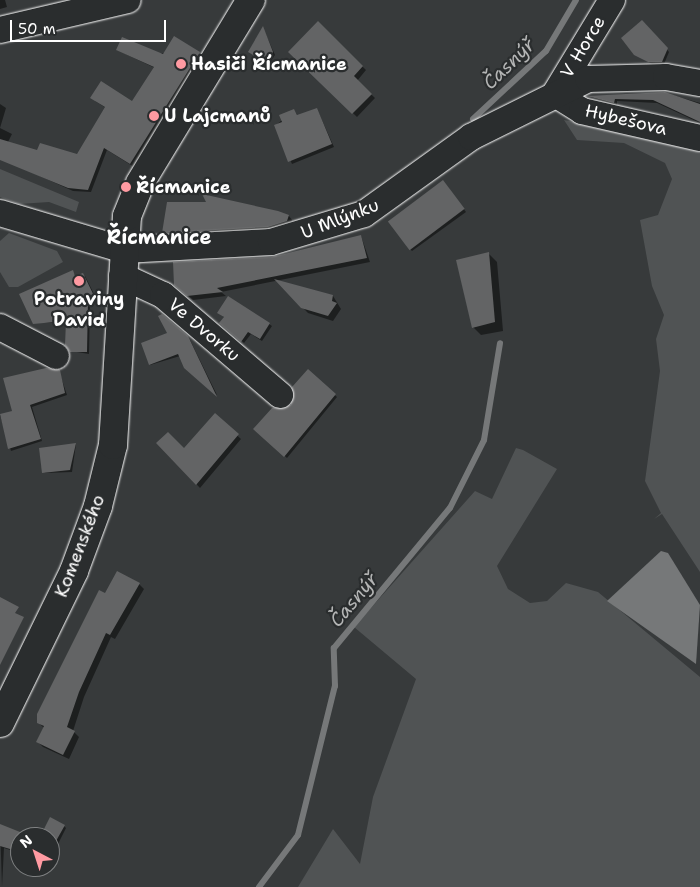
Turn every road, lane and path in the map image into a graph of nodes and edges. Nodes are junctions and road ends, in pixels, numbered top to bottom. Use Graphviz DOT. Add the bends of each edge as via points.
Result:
graph roads {
  1 [pos="128,0"];
  2 [pos="251,0"];
  3 [pos="612,0"];
  4 [pos="71,7"];
  5 [pos="0,30"];
  6 [pos="700,83"];
  7 [pos="556,94"];
  8 [pos="700,138"];
  9 [pos="0,213"];
  10 [pos="123,263"];
  11 [pos="0,328"];
  12 [pos="56,356"];
  13 [pos="280,395"];
  14 [pos="6,696"];
  15 [pos="0,723"];
  1 -- 4 [label="street"];
  2 -- 10 [label="main road, Komenského" via="140,183 127,216"];
  3 -- 7 [label="street, V Horce"];
  4 -- 5 [label="street"];
  6 -- 7 [label="street, U Mlýnku" via="666,77 609,77 588,79"];
  7 -- 8 [label="street, Hybešova" via="582,111"];
  7 -- 10 [label="street, U Mlýnku" via="472,136 382,204 338,223 271,242"];
  9 -- 10 [label="street"];
  10 -- 13 [label="street, Ve Dvorku"];
  10 -- 14 [label="main road, Komenského" via="113,445 98,506 74,571"];
  11 -- 12 [label="street"];
  14 -- 15 [label="main road, Komenského"];
}
